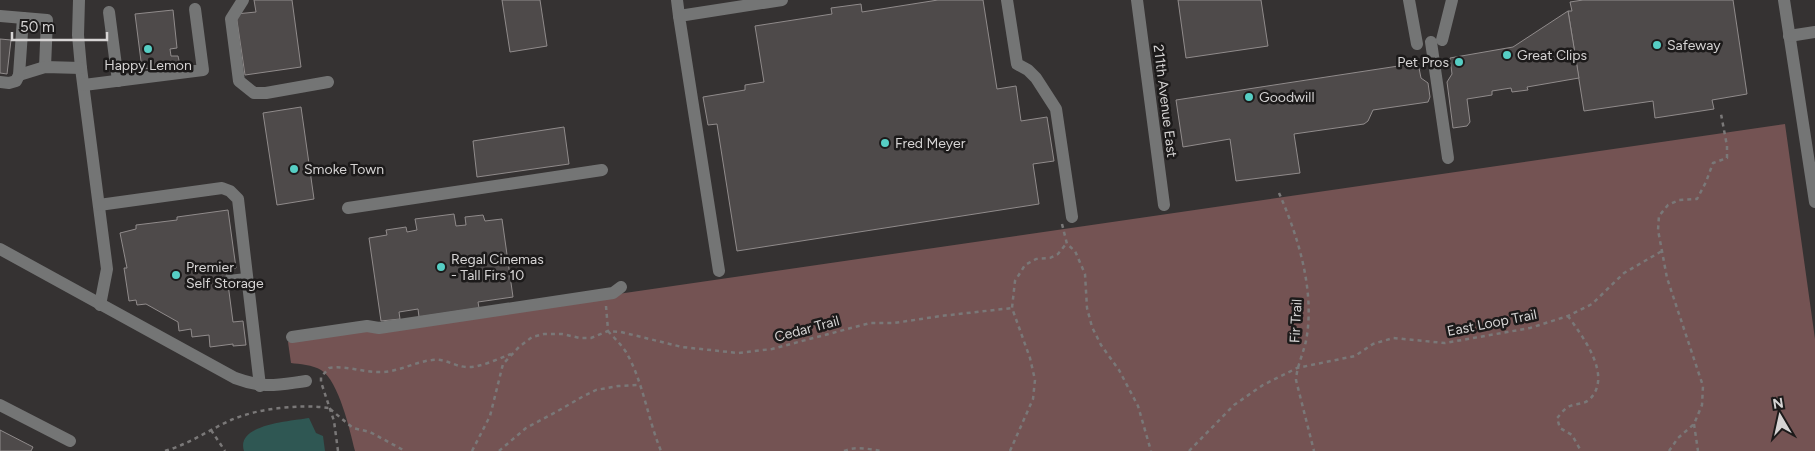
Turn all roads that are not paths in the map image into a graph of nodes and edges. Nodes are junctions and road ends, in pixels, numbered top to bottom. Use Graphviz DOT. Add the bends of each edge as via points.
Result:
graph roads {
  1 [pos="79,0"];
  2 [pos="243,0"];
  3 [pos="677,0"];
  4 [pos="782,0"];
  5 [pos="1007,0"];
  6 [pos="1137,0"];
  7 [pos="1410,0"];
  8 [pos="1452,0"];
  9 [pos="1784,0"];
  10 [pos="195,8"];
  11 [pos="109,12"];
  12 [pos="0,16"];
  13 [pos="679,16"];
  14 [pos="23,18"];
  15 [pos="1815,32"];
  16 [pos="1789,36"];
  17 [pos="1417,44"];
  18 [pos="45,67"];
  19 [pos="81,68"];
  20 [pos="19,75"];
  21 [pos="118,81"];
  22 [pos="0,82"];
  23 [pos="328,82"];
  24 [pos="84,85"];
  25 [pos="1448,158"];
  26 [pos="602,170"];
  27 [pos="1815,202"];
  28 [pos="99,205"];
  29 [pos="1164,205"];
  30 [pos="348,208"];
  31 [pos="1066,218"];
  32 [pos="0,250"];
  33 [pos="718,271"];
  34 [pos="247,279"];
  35 [pos="228,281"];
  36 [pos="621,287"];
  37 [pos="100,305"];
  38 [pos="292,337"];
  39 [pos="306,381"];
  40 [pos="260,386"];
  41 [pos="0,405"];
  42 [pos="70,441"];
  1 -- 19 [label="street"];
  2 -- 23 [label="street" via="231,19 239,81 254,93"];
  3 -- 13 [label="street"];
  4 -- 13 [label="street"];
  5 -- 31 [label="street" via="1017,64 1036,78 1056,109"];
  6 -- 29 [label="street, 211th Avenue East"];
  7 -- 17 [label="street"];
  8 -- 25 [label="street" via="1436,41"];
  9 -- 16 [label="street"];
  10 -- 21 [label="street" via="203,70"];
  11 -- 21 [label="street"];
  12 -- 14 [label="street"];
  13 -- 33 [label="street"];
  14 -- 18 [label="street" via="47,20"];
  14 -- 20 [label="street"];
  15 -- 16 [label="street"];
  16 -- 27 [label="street"];
  18 -- 19 [label="street"];
  18 -- 20 [label="street"];
  19 -- 24 [label="street"];
  20 -- 22 [label="street" via="16,81"];
  21 -- 24 [label="street"];
  24 -- 28 [label="street"];
  26 -- 30 [label="street"];
  28 -- 34 [label="street" via="222,188 230,191 238,199"];
  28 -- 37 [label="street" via="107,269"];
  32 -- 37 [label="street"];
  34 -- 35 [label="street"];
  34 -- 40 [label="street"];
  36 -- 38 [label="street" via="613,293 379,328 367,326"];
  37 -- 40 [label="street" via="235,378"];
  39 -- 40 [label="street"];
  41 -- 42 [label="street"];
}
